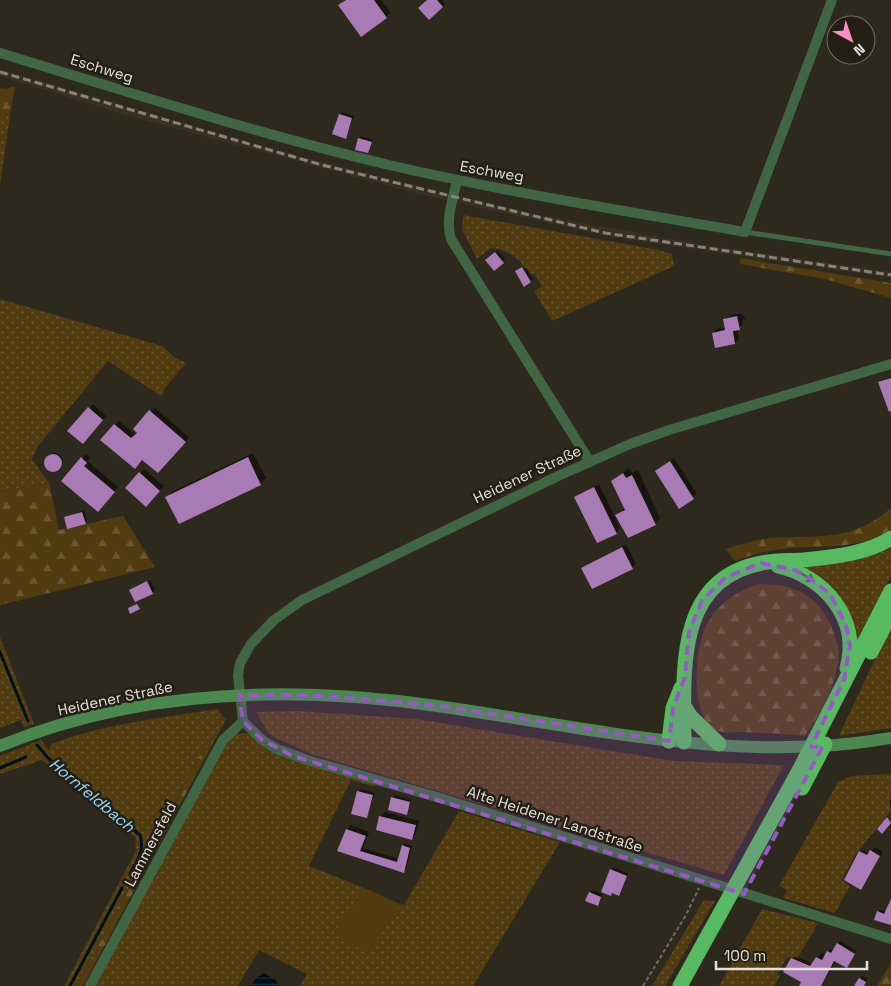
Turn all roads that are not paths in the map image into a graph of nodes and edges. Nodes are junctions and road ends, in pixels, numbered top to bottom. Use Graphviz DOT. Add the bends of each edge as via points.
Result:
graph roads {
  1 [pos="832,0"];
  2 [pos="0,53"];
  3 [pos="457,180"];
  4 [pos="745,232"];
  5 [pos="891,254"];
  6 [pos="891,364"];
  7 [pos="590,462"];
  8 [pos="891,538"];
  9 [pos="761,563"];
  10 [pos="891,591"];
  11 [pos="891,613"];
  12 [pos="685,677"];
  13 [pos="239,695"];
  14 [pos="684,706"];
  15 [pos="831,718"];
  16 [pos="243,721"];
  17 [pos="891,738"];
  18 [pos="676,741"];
  19 [pos="719,744"];
  20 [pos="0,746"];
  21 [pos="734,902"];
  22 [pos="891,939"];
  23 [pos="90,986"];
  24 [pos="680,986"];
  25 [pos="691,986"];
  1 -- 4 [label="street"];
  2 -- 3 [label="street, Eschweg" via="288,139"];
  3 -- 4 [label="street, Eschweg"];
  3 -- 7 [label="street" via="449,215 451,239"];
  4 -- 5 [label="lane"];
  6 -- 7 [label="street, Heidener Straße" via="669,430"];
  7 -- 13 [label="street, Heidener Straße" via="302,600 274,620 251,644 240,664"];
  8 -- 9 [label="highway" via="882,544 843,554"];
  9 -- 12 [label="highway" via="726,577 702,600 690,632"];
  9 -- 15 [label="highway, one-way" via="795,570 811,579 830,594 846,625 849,661"];
  10 -- 15 [label="highway"];
  11 -- 15 [label="highway"];
  12 -- 14 [label="highway"];
  12 -- 18 [label="highway" via="673,708"];
  13 -- 16 [label="street"];
  13 -- 18 [label="main road, Heidener Straße" via="311,695 435,706"];
  13 -- 20 [label="main road, Heidener Straße" via="171,701 111,712 73,721"];
  14 -- 18 [label="highway"];
  14 -- 19 [label="highway"];
  15 -- 21 [label="highway"];
  16 -- 22 [label="street, Alte Heidener Landstraße" via="262,740 293,756 440,798"];
  16 -- 23 [label="street, Lammersfeld" via="223,740"];
  17 -- 19 [label="main road, Heidener Straße" via="798,748"];
  18 -- 19 [label="main road, Heidener Straße"];
  21 -- 24 [label="highway"];
  21 -- 25 [label="highway"];
}
